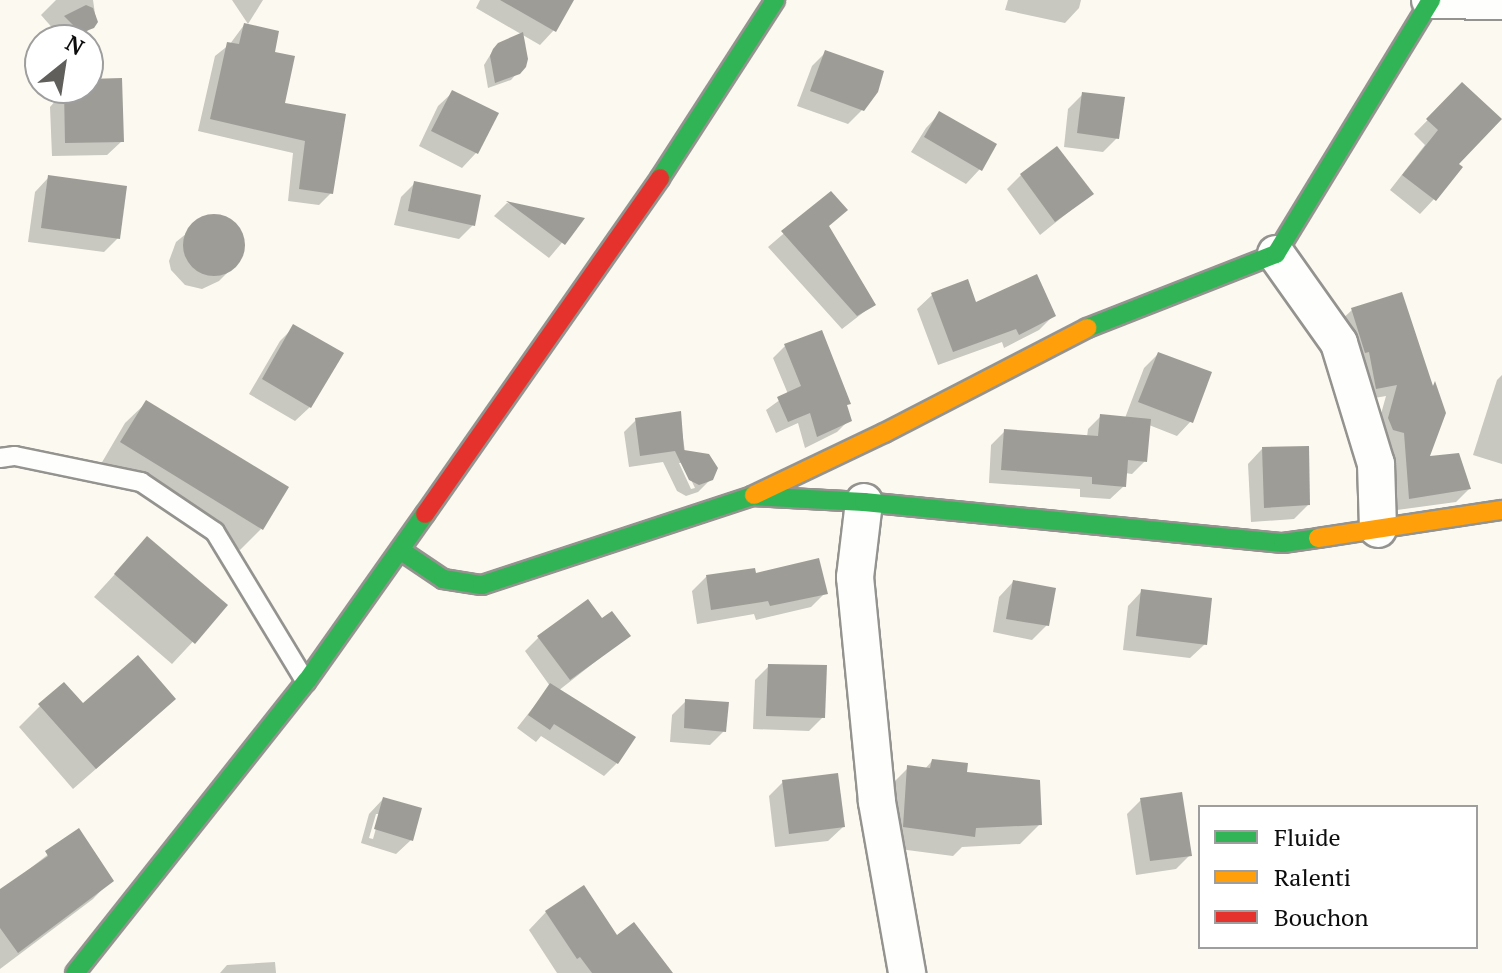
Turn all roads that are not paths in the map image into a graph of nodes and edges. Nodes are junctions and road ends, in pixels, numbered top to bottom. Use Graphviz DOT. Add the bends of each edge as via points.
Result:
graph roads {
  1 [pos="775,0"];
  2 [pos="1431,0"];
  3 [pos="1502,1"];
  4 [pos="1276,254"];
  5 [pos="0,458"];
  6 [pos="752,496"];
  7 [pos="864,502"];
  8 [pos="1502,510"];
  9 [pos="1378,529"];
  10 [pos="400,550"];
  11 [pos="306,682"];
  12 [pos="75,973"];
  13 [pos="907,973"];
  1 -- 10 [label="street" via="642,207"];
  2 -- 3 [label="street"];
  2 -- 4 [label="street"];
  4 -- 6 [label="street" via="1106,318"];
  4 -- 9 [label="street" via="1339,343 1376,464"];
  5 -- 11 [label="lane" via="28,458 141,482 215,532"];
  6 -- 7 [label="street"];
  6 -- 10 [label="street" via="482,585 443,579"];
  7 -- 9 [label="street" via="1283,543"];
  7 -- 13 [label="street" via="855,577 877,802"];
  8 -- 9 [label="street"];
  10 -- 11 [label="street"];
  11 -- 12 [label="street"];
}
